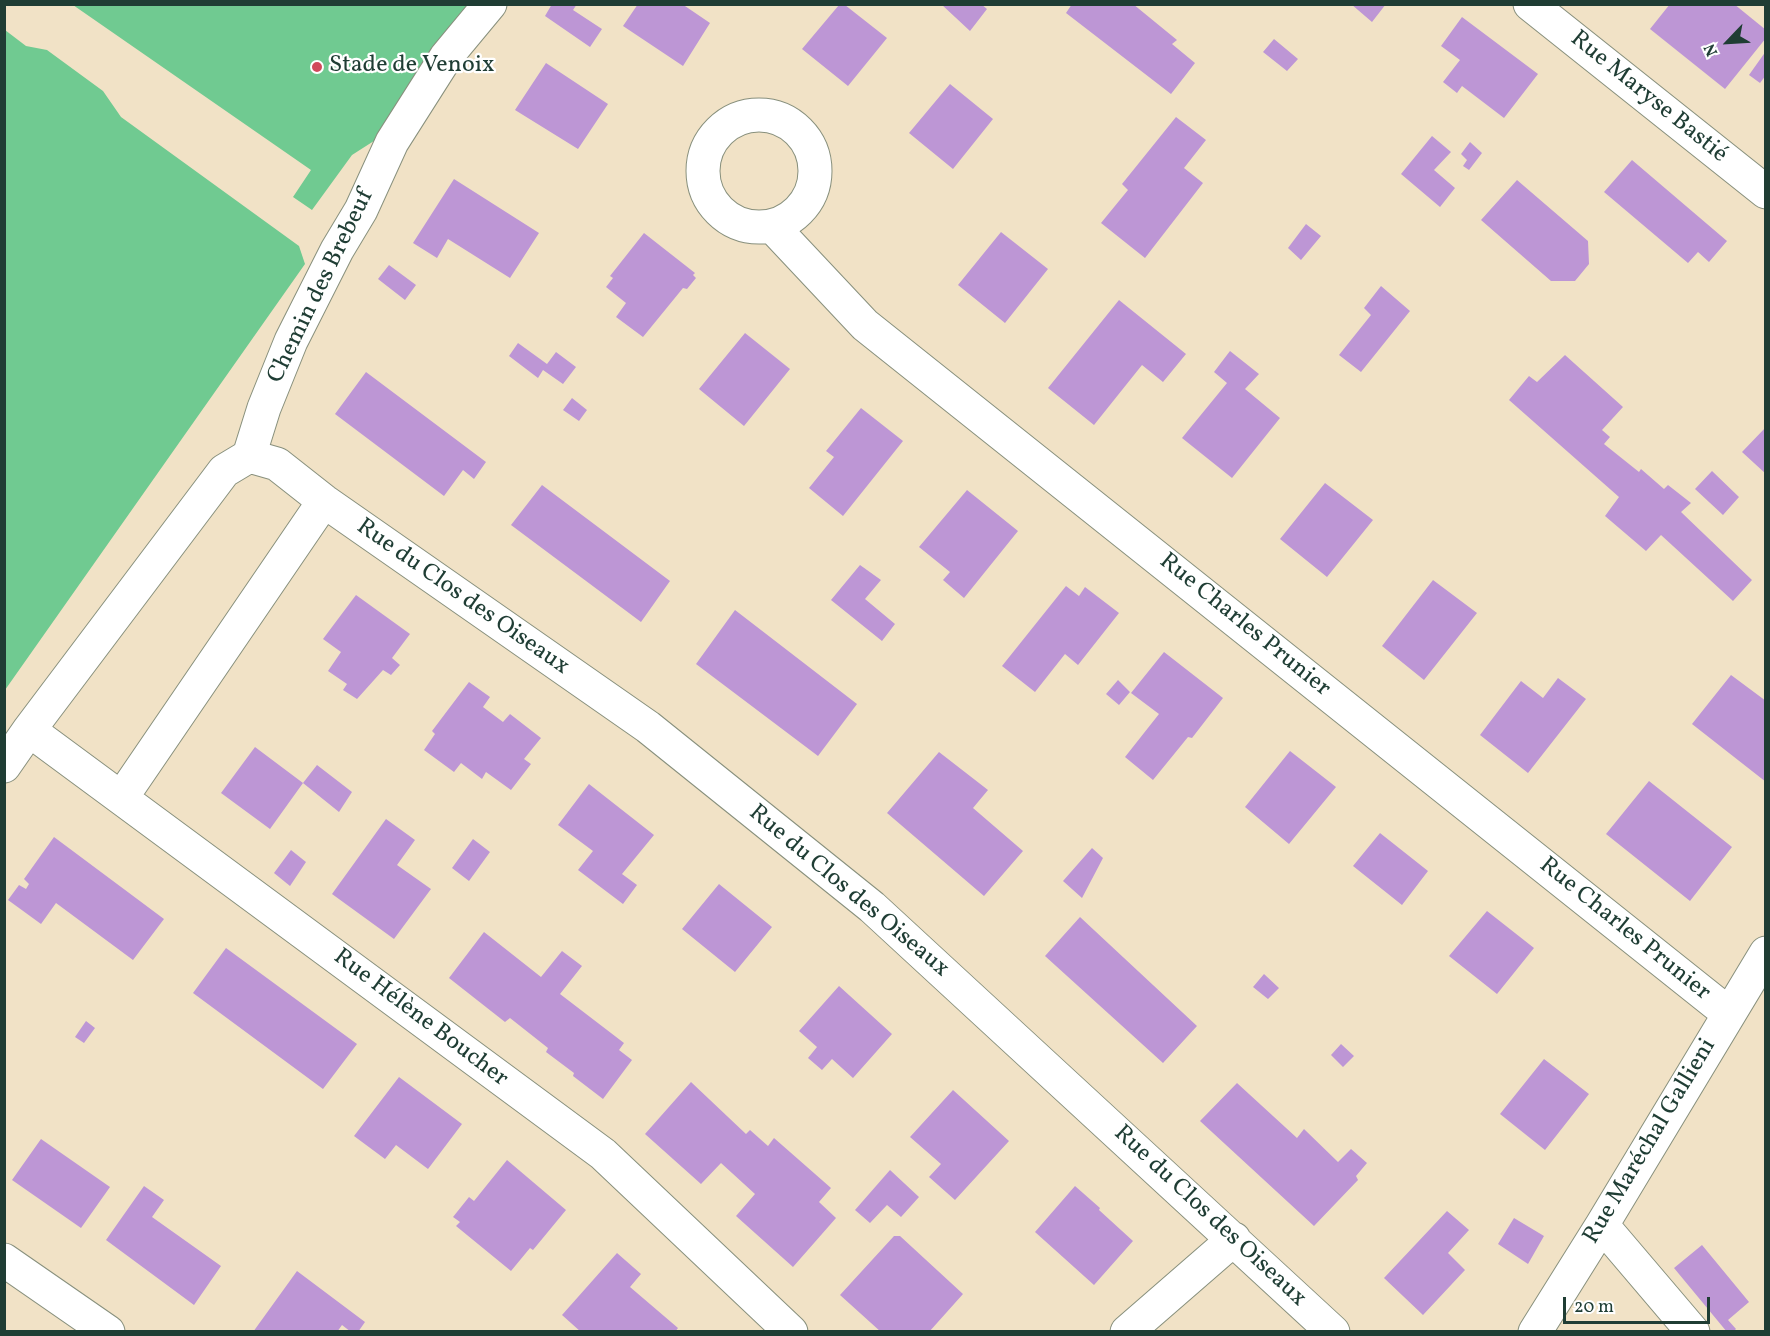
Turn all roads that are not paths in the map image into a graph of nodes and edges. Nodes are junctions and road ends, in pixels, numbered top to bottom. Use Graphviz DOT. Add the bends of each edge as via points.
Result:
graph roads {
  1 [pos="490,4"];
  2 [pos="1530,4"];
  3 [pos="1766,192"];
  4 [pos="772,226"];
  5 [pos="249,456"];
  6 [pos="324,501"];
  7 [pos="29,730"];
  8 [pos="4,766"];
  9 [pos="122,797"];
  10 [pos="1766,953"];
  11 [pos="1728,1013"];
  12 [pos="1602,1225"];
  13 [pos="1233,1239"];
  14 [pos="4,1260"];
  15 [pos="108,1332"];
  16 [pos="791,1332"];
  17 [pos="1127,1332"];
  18 [pos="1333,1332"];
  19 [pos="1535,1332"];
  20 [pos="1693,1332"];
  1 -- 5 [label="street, Chemin des Brebeuf" via="446,57 392,142 362,210 291,341"];
  2 -- 3 [label="street, Rue Maryse Bastié"];
  4 -- 11 [label="street, Rue Charles Prunier" via="865,325"];
  5 -- 6 [label="street, Rue du Clos des Oiseaux" via="277,464"];
  5 -- 7 [label="street" via="224,471"];
  6 -- 9 [label="street"];
  6 -- 13 [label="street, Rue du Clos des Oiseaux" via="648,727 872,907"];
  7 -- 8 [label="street"];
  7 -- 9 [label="street, Rue Hélène Boucher"];
  9 -- 16 [label="street, Rue Hélène Boucher" via="603,1154"];
  10 -- 11 [label="street, Rue Maréchal Gallieni"];
  11 -- 12 [label="street, Rue Maréchal Gallieni"];
  12 -- 19 [label="street, Rue Maréchal Gallieni"];
  12 -- 20 [label="street"];
  13 -- 17 [label="street"];
  13 -- 18 [label="street, Rue du Clos des Oiseaux"];
  14 -- 15 [label="street"];
}
